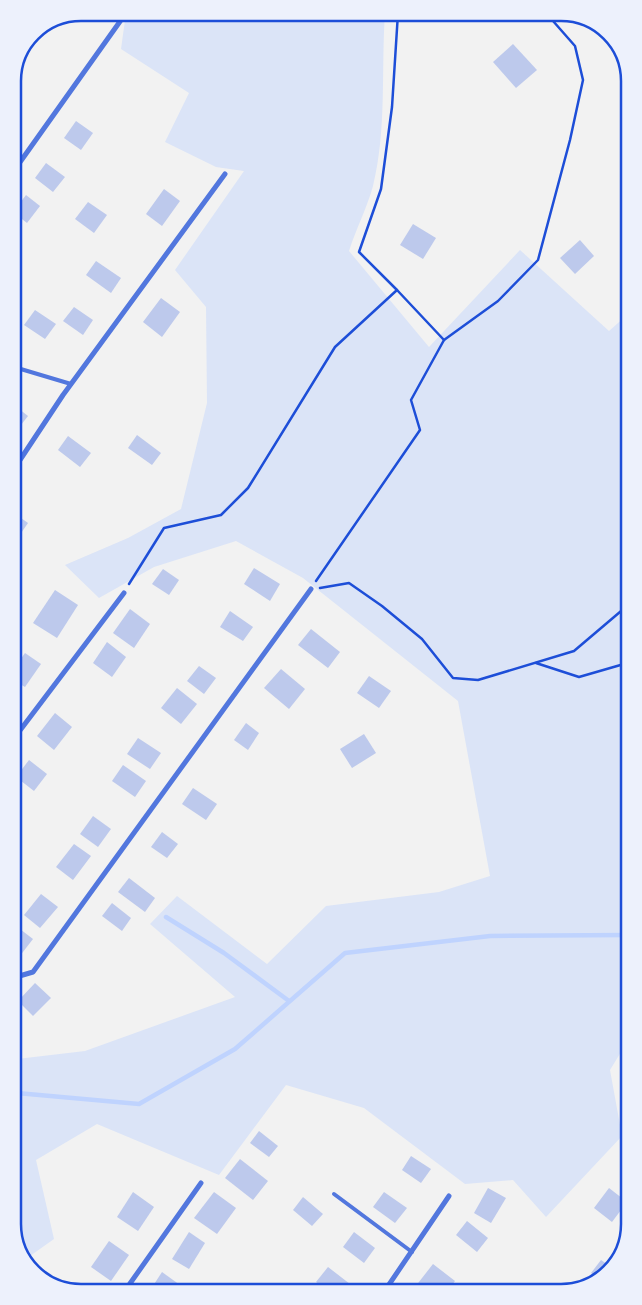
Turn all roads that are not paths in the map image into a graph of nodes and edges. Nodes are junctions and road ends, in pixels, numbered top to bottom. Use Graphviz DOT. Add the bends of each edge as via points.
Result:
graph roads {
  1 [pos="120,21"];
  2 [pos="21,161"];
  3 [pos="225,174"];
  4 [pos="21,369"];
  5 [pos="72,384"];
  6 [pos="21,459"];
  7 [pos="311,589"];
  8 [pos="124,593"];
  9 [pos="21,730"];
  10 [pos="21,976"];
  11 [pos="201,1183"];
  12 [pos="334,1194"];
  13 [pos="449,1196"];
  14 [pos="412,1252"];
  15 [pos="130,1284"];
  16 [pos="390,1284"];
  1 -- 2 [label="street"];
  3 -- 5 [label="street"];
  4 -- 5 [label="lane"];
  5 -- 6 [label="street"];
  7 -- 10 [label="street" via="33,972"];
  8 -- 9 [label="street"];
  11 -- 15 [label="street"];
  12 -- 14 [label="lane"];
  13 -- 14 [label="street"];
  14 -- 16 [label="street"];
}
